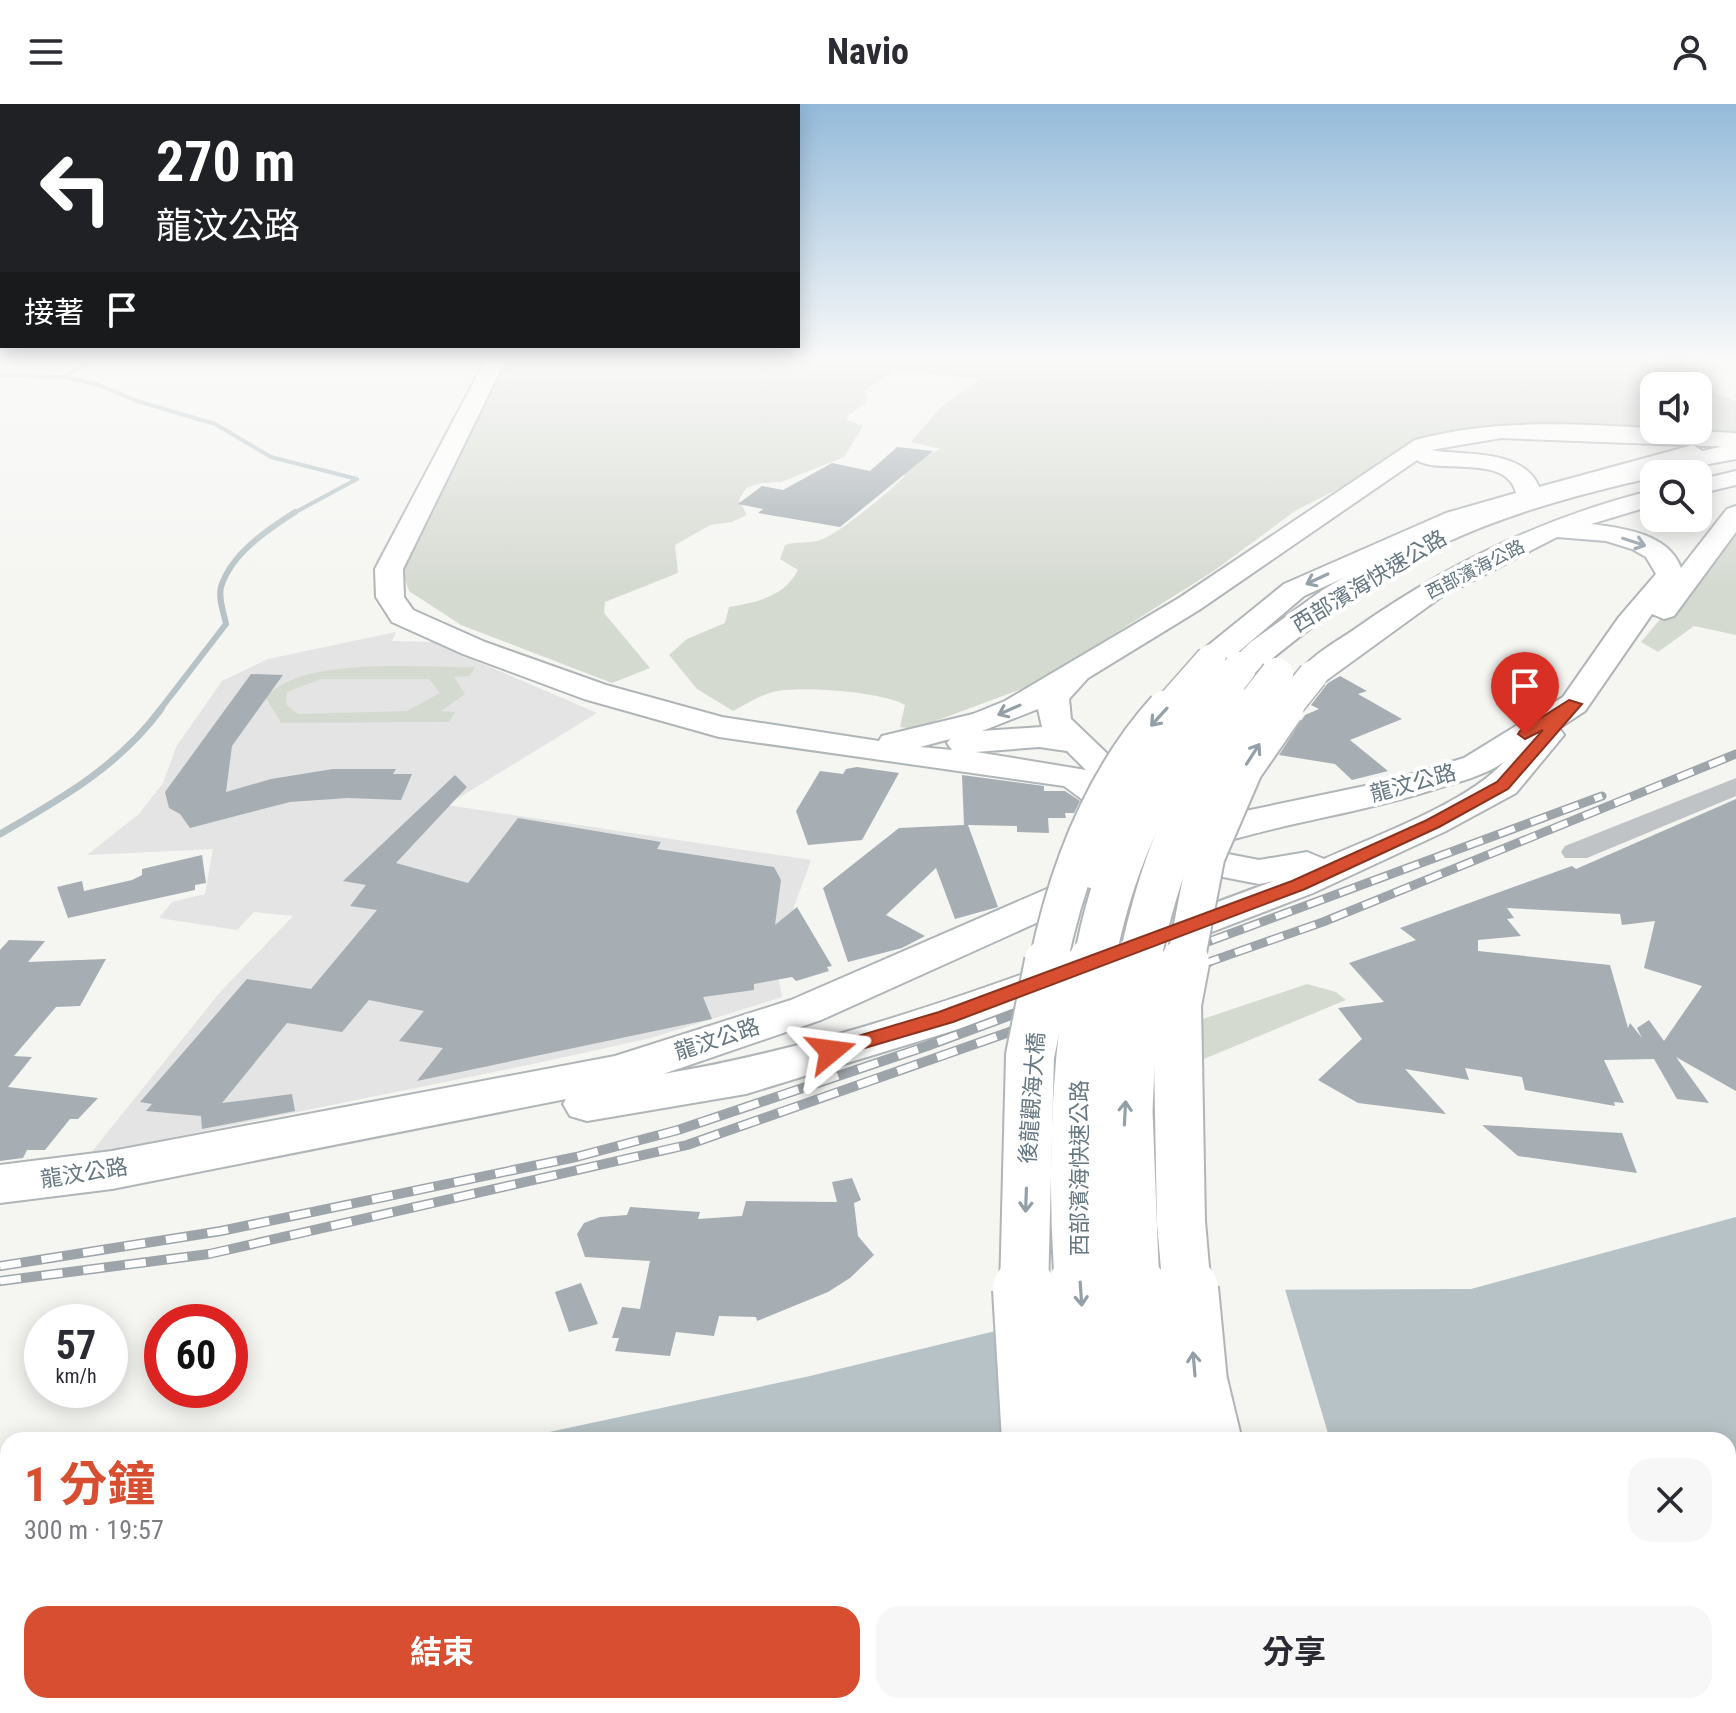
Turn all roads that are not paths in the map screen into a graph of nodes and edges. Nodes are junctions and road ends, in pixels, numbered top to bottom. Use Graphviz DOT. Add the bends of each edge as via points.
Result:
graph roads {
  1 [pos="457,436"];
  2 [pos="1459,436"];
  3 [pos="1621,436"];
  4 [pos="1736,441"];
  5 [pos="1736,451"];
  6 [pos="1395,463"];
  7 [pos="1736,465"];
  8 [pos="1712,471"];
  9 [pos="1736,478"];
  10 [pos="1712,484"];
  11 [pos="1640,490"];
  12 [pos="1529,495"];
  13 [pos="1640,502"];
  14 [pos="1736,514"];
  15 [pos="1558,529"];
  16 [pos="1260,669"];
  17 [pos="1077,671"];
  18 [pos="1574,704"];
  19 [pos="863,749"];
  20 [pos="1074,760"];
  21 [pos="1736,786"];
  22 [pos="1130,790"];
  23 [pos="1339,801"];
  24 [pos="1433,823"];
  25 [pos="1170,847"];
  26 [pos="1576,852"];
  27 [pos="1025,915"];
  28 [pos="1177,1004"];
  29 [pos="1084,1019"];
  30 [pos="628,1096"];
  31 [pos="0,1184"];
  32 [pos="0,1212"];
  33 [pos="1033,1432"];
  34 [pos="1094,1432"];
  35 [pos="1159,1432"];
  36 [pos="1160,1432"];
  37 [pos="1208,1432"];
  1 -- 19 [label="main road" via="389,569 390,597 402,616 474,648 693,722"];
  2 -- 6 [label="main road" via="1423,445"];
  3 -- 4 [label="main road"];
  4 -- 12 [label="main road"];
  5 -- 16 [label="highway, 西部濱海快速公路" via="1511,508 1438,536 1307,614"];
  6 -- 12 [label="main road" via="1434,457 1479,461 1518,475"];
  6 -- 17 [label="main road" via="1189,604"];
  7 -- 8 [label="highway"];
  9 -- 10 [label="main road"];
  11 -- 16 [label="highway, 西部濱海快速公路" via="1539,516 1419,566"];
  12 -- 16 [label="main road, one-way" via="1455,518 1294,590"];
  13 -- 15 [label="main road, 西部濱海公路"];
  14 -- 18 [label="main road" via="1659,616"];
  15 -- 16 [label="main road, 西部濱海公路" via="1449,578 1367,631"];
  15 -- 18 [label="main road, one-way" via="1609,535 1651,548 1664,556 1670,575 1629,623"];
  16 -- 22 [label="main road, 後龍觀海大橋, one-way, bridge" via="1149,728"];
  28 -- 16 [label="main road, one-way, bridge" via="1206,856 1244,768 1270,727"];
  16 -- 29 [label="highway, 西部濱海快速公路, bridge" via="1178,748 1127,847 1101,923"];
  35 -- 16 [label="highway, 西部濱海快速公路, one-way, bridge" via="1132,1282 1125,1126 1139,957 1163,862 1182,816"];
  17 -- 19 [label="main road, one-way" via="984,721"];
  17 -- 20 [label="main road" via="1053,698 1055,722"];
  18 -- 23 [label="main road, 龍汶公路" via="1476,765 1397,790"];
  18 -- 24 [label="main road, 龍汶公路" via="1503,785"];
  19 -- 20 [label="main road" via="1013,766"];
  20 -- 22 [label="main road"];
  20 -- 25 [label="main road"];
  20 -- 27 [label="main road" via="1128,824 1133,842 1118,861"];
  21 -- 26 [label="street"];
  22 -- 23 [label="main road" via="1211,813"];
  22 -- 25 [label="main road"];
  22 -- 29 [label="highway, bridge" via="1098,847 1086,938"];
  22 -- 33 [label="main road, 後龍觀海大橋, one-way, bridge" via="1085,834 1050,956 1030,1056 1024,1292"];
  23 -- 25 [label="main road, 龍汶公路" via="1244,822"];
  24 -- 25 [label="main road" via="1359,842 1299,866 1259,872 1196,861"];
  24 -- 30 [label="main road, 龍汶公路" via="1299,885 946,1017 746,1077"];
  25 -- 27 [label="main road, 龍汶公路"];
  25 -- 30 [label="main road" via="1128,877 828,1021"];
  27 -- 31 [label="main road, 龍汶公路" via="806,1010 619,1072 112,1170"];
  28 -- 36 [label="highway, bridge" via="1163,1067 1148,1220"];
  37 -- 28 [label="main road, one-way, bridge" via="1196,1382 1181,1222"];
  29 -- 34 [label="highway, 西部濱海快速公路, one-way, bridge" via="1077,1092 1080,1291"];
  30 -- 32 [label="main road, 龍汶公路" via="96,1200"];
}
